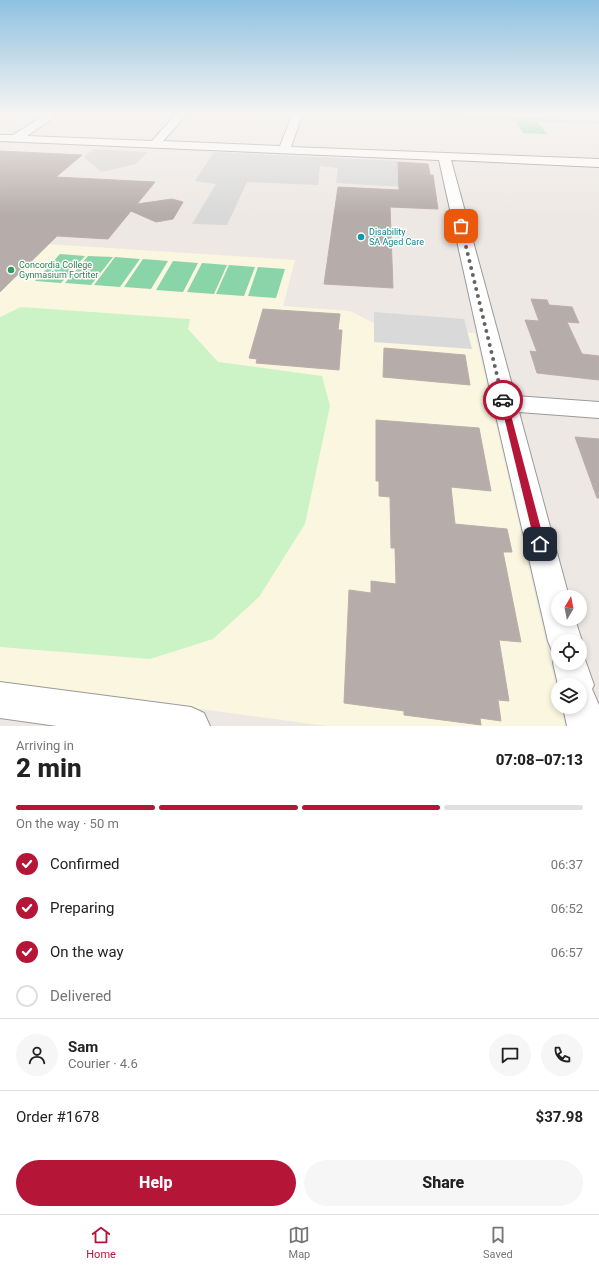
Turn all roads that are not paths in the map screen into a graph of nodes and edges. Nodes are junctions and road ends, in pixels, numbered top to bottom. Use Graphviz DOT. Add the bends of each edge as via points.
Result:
graph roads {
  1 [pos="217,147"];
  2 [pos="285,147"];
  3 [pos="284,150"];
  4 [pos="444,157"];
  5 [pos="599,164"];
  6 [pos="504,403"];
  7 [pos="599,410"];
  8 [pos="552,590"];
  9 [pos="0,700"];
  10 [pos="583,714"];
  11 [pos="191,726"];
  12 [pos="586,726"];
  1 -- 3 [label="street"];
  2 -- 3 [label="street"];
  3 -- 4 [label="street"];
  4 -- 5 [label="street"];
  4 -- 6 [label="street"];
  6 -- 7 [label="street"];
  6 -- 8 [label="street"];
  9 -- 11 [label="street"];
  10 -- 12 [label="street"];
}
